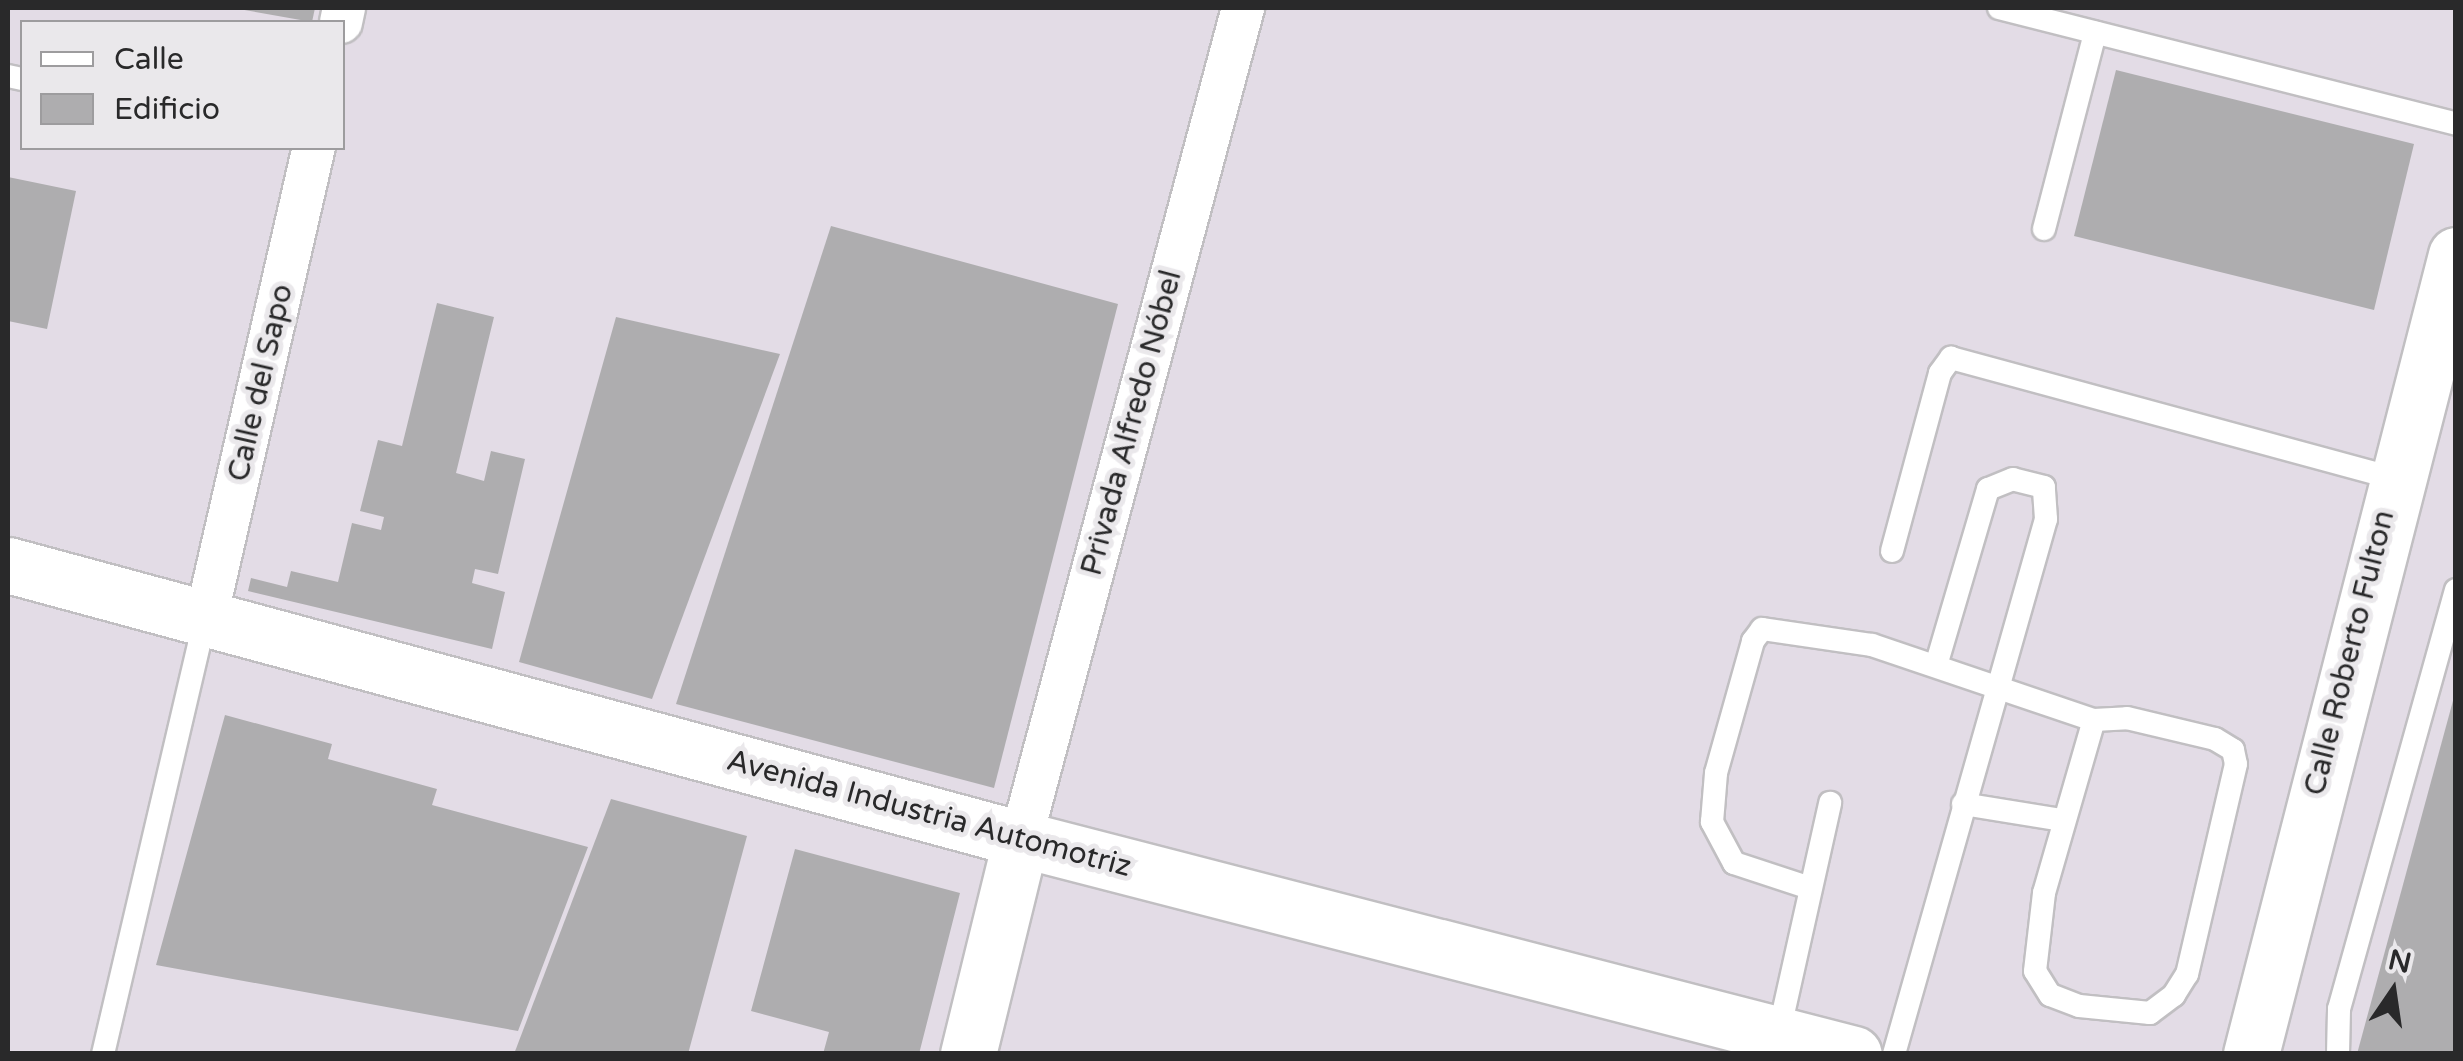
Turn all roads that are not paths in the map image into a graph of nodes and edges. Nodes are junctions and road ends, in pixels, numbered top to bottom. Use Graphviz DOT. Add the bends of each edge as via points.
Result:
graph roads {
  1 [pos="1243,8"];
  2 [pos="1998,8"];
  3 [pos="2095,33"];
  4 [pos="2456,124"];
  5 [pos="314,150"];
  6 [pos="2044,229"];
  7 [pos="2456,255"];
  8 [pos="2394,478"];
  9 [pos="1892,551"];
  10 [pos="8,565"];
  11 [pos="2456,590"];
  12 [pos="206,618"];
  13 [pos="1936,666"];
  14 [pos="1995,686"];
  15 [pos="2094,720"];
  16 [pos="1830,804"];
  17 [pos="1963,804"];
  18 [pos="2062,820"];
  19 [pos="1021,839"];
  20 [pos="1810,888"];
  21 [pos="1778,1032"];
  22 [pos="104,1054"];
  23 [pos="968,1054"];
  24 [pos="1854,1054"];
  25 [pos="1894,1054"];
  26 [pos="2250,1054"];
  27 [pos="2338,1054"];
  1 -- 19 [label="street, Privada Alfredo Nóbel"];
  2 -- 3 [label="lane"];
  3 -- 4 [label="lane"];
  3 -- 6 [label="lane"];
  5 -- 12 [label="street, Calle del Sapo"];
  7 -- 8 [label="main road, Calle Roberto Fulton"];
  8 -- 9 [label="lane" via="1951,358 1940,372"];
  8 -- 26 [label="main road, Calle Roberto Fulton"];
  10 -- 12 [label="main road, Avenida Industria Automotriz"];
  11 -- 27 [label="lane" via="2339,1009"];
  12 -- 19 [label="main road, Avenida Industria Automotriz"];
  12 -- 22 [label="lane"];
  13 -- 14 [label="lane"];
  13 -- 14 [label="lane" via="1988,488 1999,480 2031,482 2048,494 2046,519"];
  13 -- 20 [label="lane" via="1860,642 1775,627 1753,641 1716,773 1712,822 1734,863"];
  14 -- 15 [label="lane"];
  14 -- 17 [label="lane"];
  15 -- 18 [label="lane"];
  15 -- 18 [label="lane" via="2127,718 2214,739 2232,750 2236,764 2188,974 2174,996 2150,1013 2079,1006 2050,995 2035,972 2034,949"];
  16 -- 20 [label="lane"];
  17 -- 18 [label="lane"];
  17 -- 25 [label="lane"];
  19 -- 21 [label="main road, Avenida Industria Automotriz"];
  19 -- 23 [label="main road"];
  20 -- 21 [label="lane"];
  21 -- 24 [label="main road, Avenida Industria Automotriz"];
}
